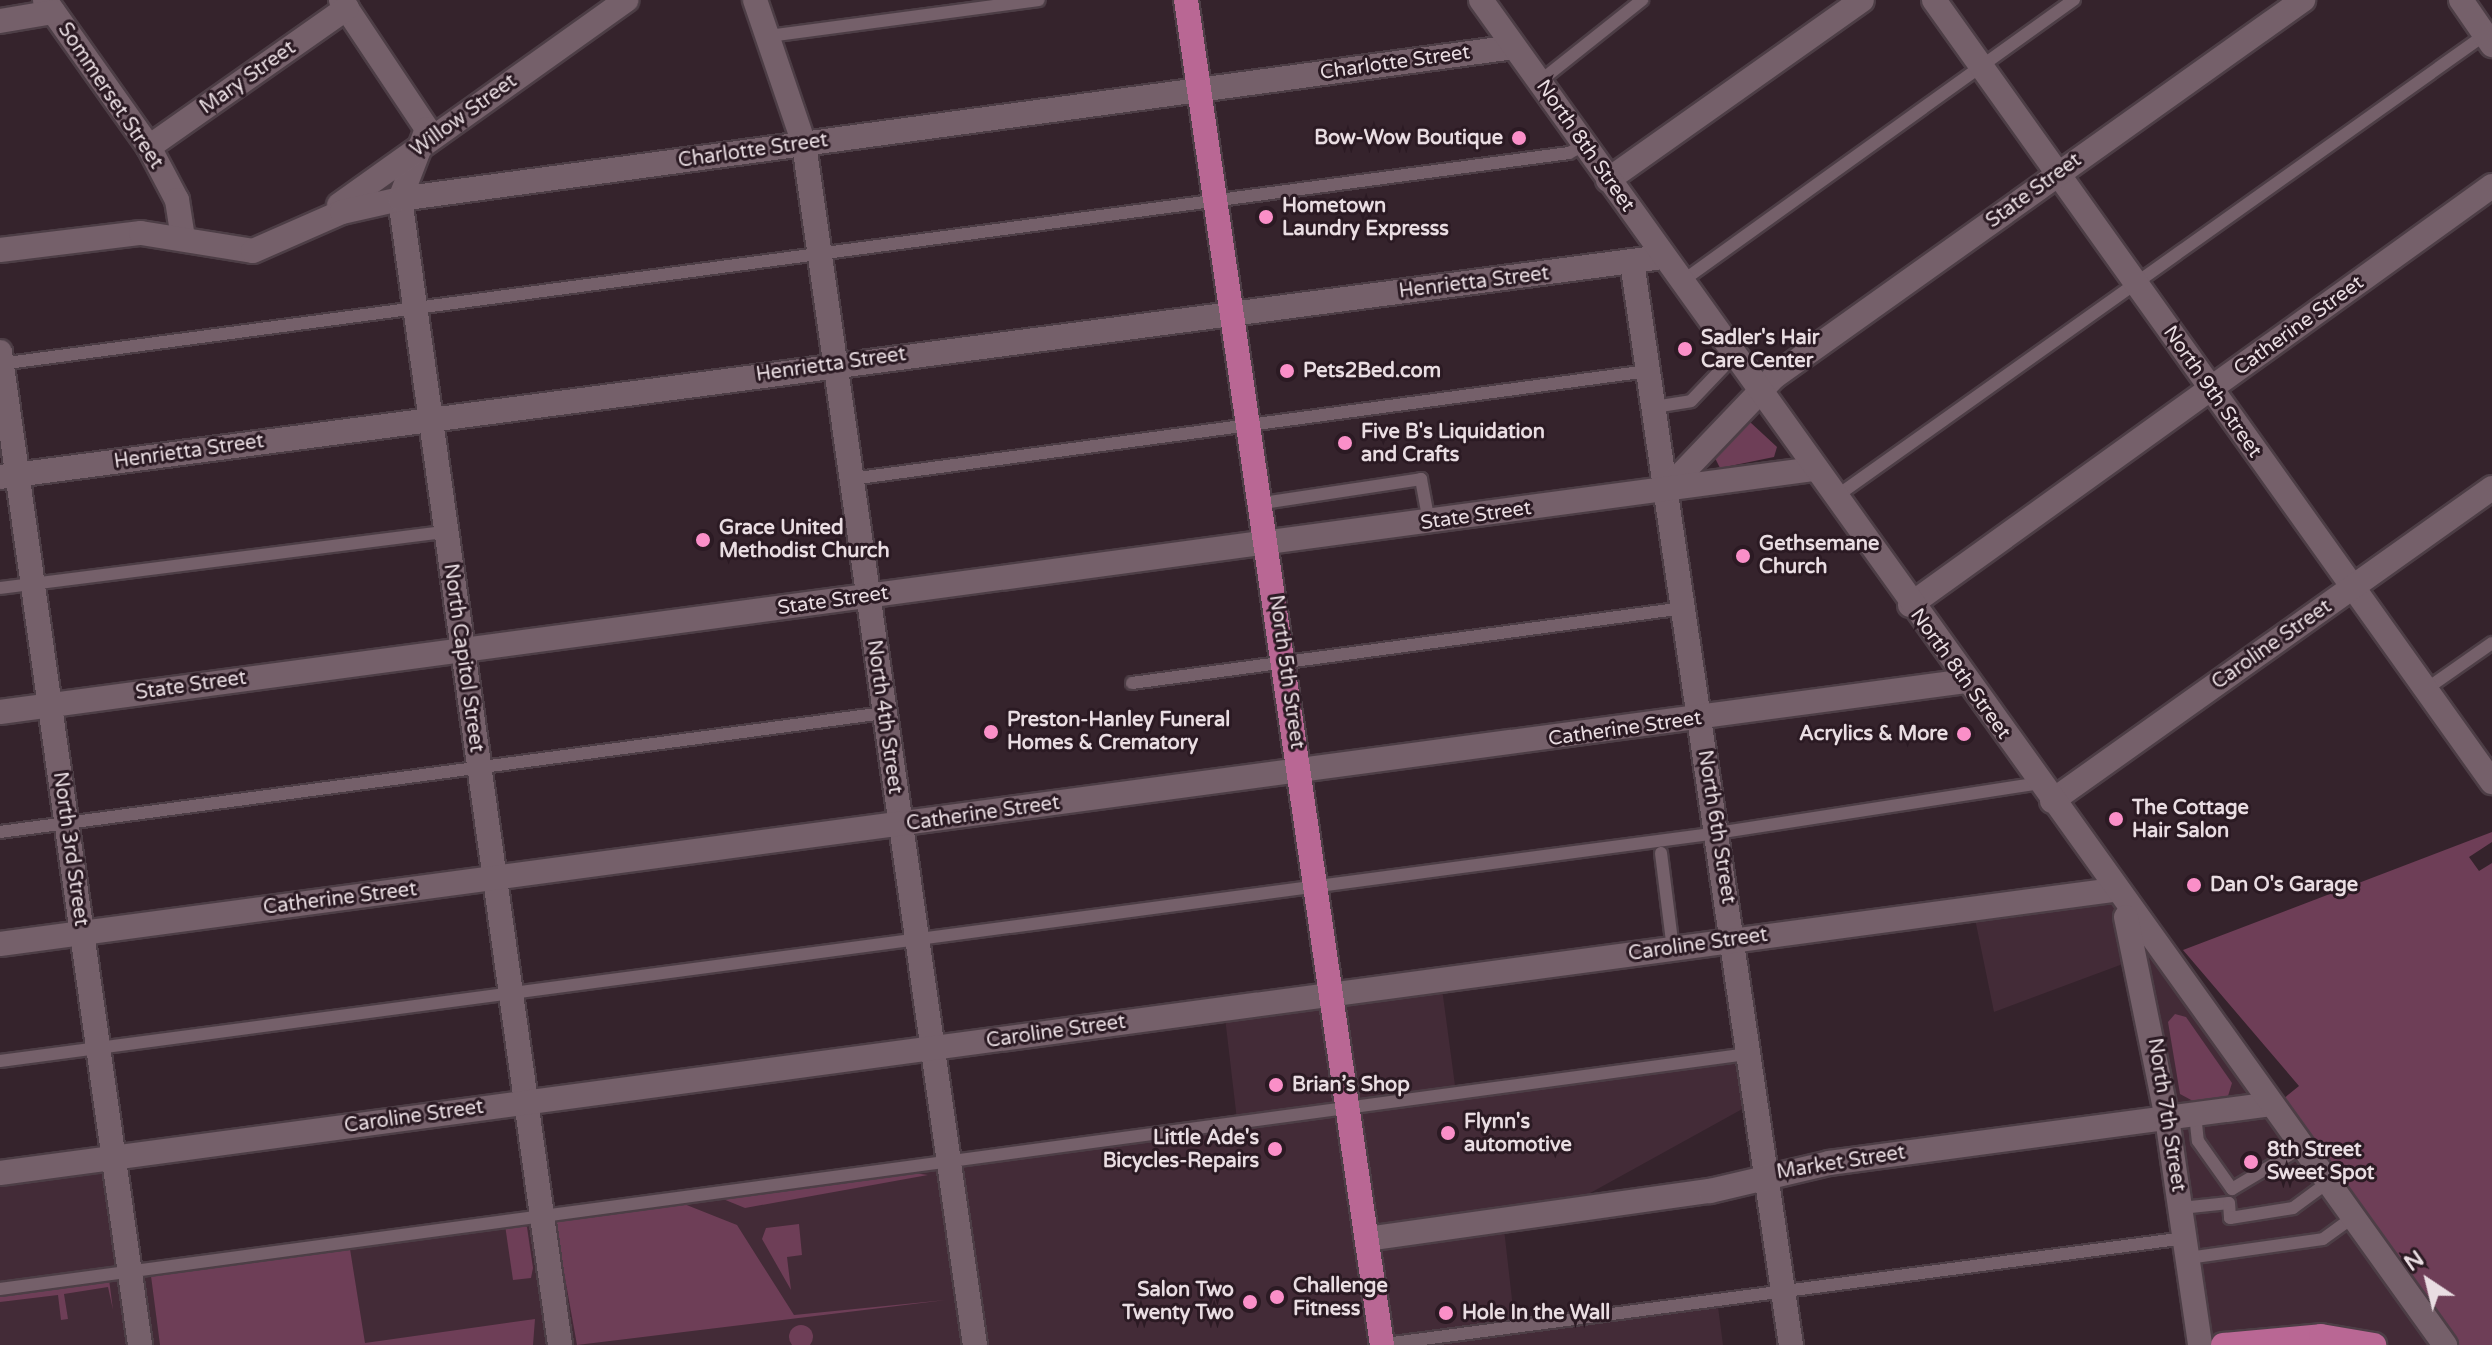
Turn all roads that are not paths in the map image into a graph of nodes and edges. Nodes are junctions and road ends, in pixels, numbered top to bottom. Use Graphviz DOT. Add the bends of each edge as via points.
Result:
graph roads {
  1 [pos="626,0"];
  2 [pos="755,0"];
  3 [pos="1039,0"];
  4 [pos="1186,0"];
  5 [pos="1481,0"];
  6 [pos="1642,0"];
  7 [pos="1862,0"];
  8 [pos="1934,0"];
  9 [pos="2074,0"];
  10 [pos="2303,0"];
  11 [pos="2461,0"];
  12 [pos="344,4"];
  13 [pos="49,6"];
  14 [pos="0,21"];
  15 [pos="769,36"];
  16 [pos="2490,36"];
  17 [pos="1514,47"];
  18 [pos="1981,67"];
  19 [pos="1539,82"];
  20 [pos="1201,89"];
  21 [pos="424,144"];
  22 [pos="804,144"];
  23 [pos="1584,145"];
  24 [pos="149,147"];
  25 [pos="2057,174"];
  26 [pos="1608,180"];
  27 [pos="2492,186"];
  28 [pos="400,199"];
  29 [pos="1219,201"];
  30 [pos="300,230"];
  31 [pos="183,239"];
  32 [pos="0,250"];
  33 [pos="820,254"];
  34 [pos="1663,257"];
  35 [pos="1632,262"];
  36 [pos="1681,282"];
  37 [pos="2135,284"];
  38 [pos="414,309"];
  39 [pos="1235,313"];
  40 [pos="1734,356"];
  41 [pos="1,360"];
  42 [pos="836,364"];
  43 [pos="1648,371"];
  44 [pos="2210,390"];
  45 [pos="1757,391"];
  46 [pos="1654,407"];
  47 [pos="428,420"];
  48 [pos="1251,424"];
  49 [pos="1813,469"];
  50 [pos="10,476"];
  51 [pos="851,479"];
  52 [pos="2492,488"];
  53 [pos="1667,489"];
  54 [pos="1834,498"];
  55 [pos="1263,503"];
  56 [pos="1429,522"];
  57 [pos="445,532"];
  58 [pos="1269,545"];
  59 [pos="34,582"];
  60 [pos="0,588"];
  61 [pos="2351,589"];
  62 [pos="866,596"];
  63 [pos="1910,605"];
  64 [pos="1684,608"];
  65 [pos="2492,643"];
  66 [pos="462,650"];
  67 [pos="1285,663"];
  68 [pos="1965,681"];
  69 [pos="1132,683"];
  70 [pos="2425,690"];
  71 [pos="49,705"];
  72 [pos="0,712"];
  73 [pos="884,713"];
  74 [pos="1700,719"];
  75 [pos="479,768"];
  76 [pos="1300,771"];
  77 [pos="2492,782"];
  78 [pos="2046,792"];
  79 [pos="67,821"];
  80 [pos="899,825"];
  81 [pos="0,832"];
  82 [pos="1717,833"];
  83 [pos="1661,853"];
  84 [pos="495,878"];
  85 [pos="1317,886"];
  86 [pos="2112,890"];
  87 [pos="83,932"];
  88 [pos="914,938"];
  89 [pos="1733,940"];
  90 [pos="0,944"];
  91 [pos="1673,949"];
  92 [pos="510,990"];
  93 [pos="1333,996"];
  94 [pos="98,1047"];
  95 [pos="932,1049"];
  96 [pos="1748,1054"];
  97 [pos="0,1061"];
  98 [pos="526,1102"];
  99 [pos="2269,1104"];
  100 [pos="1349,1106"];
  101 [pos="2195,1114"];
  102 [pos="2167,1118"];
  103 [pos="2301,1148"];
  104 [pos="112,1158"];
  105 [pos="948,1161"];
  106 [pos="0,1173"];
  107 [pos="1766,1175"];
  108 [pos="2327,1183"];
  109 [pos="2181,1208"];
  110 [pos="541,1214"];
  111 [pos="2352,1218"];
  112 [pos="1367,1239"];
  113 [pos="2186,1248"];
  114 [pos="129,1272"];
  115 [pos="0,1289"];
  116 [pos="1783,1291"];
  117 [pos="1382,1344"];
  118 [pos="140,1345"];
  119 [pos="560,1345"];
  120 [pos="975,1345"];
  121 [pos="1375,1345"];
  122 [pos="1791,1345"];
  123 [pos="2200,1345"];
  124 [pos="2223,1345"];
  125 [pos="2374,1345"];
  126 [pos="2445,1345"];
  1 -- 21 [label="street, Willow Street"];
  2 -- 15 [label="street, North 4th Street"];
  3 -- 15 [label="lane"];
  4 -- 20 [label="main road, North 5th Street"];
  5 -- 17 [label="street, North 8th Street"];
  6 -- 19 [label="lane"];
  7 -- 26 [label="street"];
  8 -- 18 [label="street, North 9th Street"];
  9 -- 18 [label="lane"];
  10 -- 25 [label="street, State Street"];
  11 -- 16 [label="street"];
  12 -- 21 [label="street" via="420,111"];
  12 -- 24 [label="street, Mary Street"];
  13 -- 14 [label="street"];
  13 -- 24 [label="street, Sommerset Street"];
  15 -- 22 [label="street, North 4th Street"];
  16 -- 37 [label="lane"];
  17 -- 19 [label="street, North 8th Street"];
  17 -- 20 [label="street, Charlotte Street"];
  18 -- 25 [label="street, North 9th Street"];
  18 -- 36 [label="lane"];
  19 -- 23 [label="street, North 8th Street"];
  20 -- 22 [label="street, Charlotte Street"];
  20 -- 29 [label="main road, North 5th Street"];
  21 -- 28 [label="street"];
  21 -- 30 [label="street, Willow Street"];
  22 -- 28 [label="street, Charlotte Street"];
  22 -- 33 [label="street, North 4th Street"];
  23 -- 26 [label="street, North 8th Street"];
  23 -- 29 [label="lane" via="1569,153"];
  24 -- 31 [label="street, Sommerset Street" via="177,200"];
  25 -- 37 [label="street, North 9th Street"];
  25 -- 45 [label="street, State Street"];
  26 -- 34 [label="street, North 8th Street"];
  27 -- 44 [label="street, Catherine Street"];
  28 -- 30 [label="street, Charlotte Street"];
  28 -- 38 [label="street, North Capitol Street"];
  29 -- 33 [label="lane"];
  29 -- 39 [label="main road, North 5th Street"];
  30 -- 31 [label="street, Charlotte Street" via="253,251"];
  31 -- 32 [label="street, Charlotte Street" via="141,233"];
  33 -- 38 [label="lane"];
  33 -- 42 [label="street, North 4th Street"];
  34 -- 35 [label="street, Henrietta Street"];
  34 -- 36 [label="street, North 8th Street"];
  35 -- 39 [label="street, Henrietta Street"];
  35 -- 43 [label="street, North 6th Street"];
  36 -- 40 [label="street, North 8th Street"];
  37 -- 44 [label="street, North 9th Street"];
  37 -- 54 [label="lane"];
  38 -- 41 [label="lane"];
  38 -- 47 [label="street, North Capitol Street"];
  39 -- 42 [label="street, Henrietta Street"];
  39 -- 48 [label="main road, North 5th Street"];
  40 -- 45 [label="street, North 8th Street"];
  40 -- 46 [label="lane" via="1691,401"];
  41 -- 50 [label="street, North 3rd Street"];
  42 -- 47 [label="street, Henrietta Street"];
  42 -- 51 [label="street, North 4th Street"];
  43 -- 46 [label="street, North 6th Street"];
  43 -- 48 [label="lane"];
  44 -- 61 [label="street, North 9th Street"];
  44 -- 63 [label="street, Catherine Street"];
  45 -- 49 [label="street, North 8th Street"];
  45 -- 53 [label="street, State Street"];
  46 -- 53 [label="street, North 6th Street"];
  47 -- 50 [label="street, Henrietta Street"];
  47 -- 57 [label="street, North Capitol Street"];
  48 -- 51 [label="lane"];
  48 -- 55 [label="main road, North 5th Street"];
  49 -- 53 [label="street, State Street"];
  49 -- 54 [label="street, North 8th Street"];
  50 -- 59 [label="street, North 3rd Street"];
  51 -- 62 [label="street, North 4th Street"];
  52 -- 61 [label="street, Caroline Street"];
  53 -- 56 [label="street, State Street"];
  53 -- 64 [label="street, North 6th Street"];
  54 -- 63 [label="street, North 8th Street"];
  55 -- 56 [label="lane" via="1421,479"];
  55 -- 58 [label="main road, North 5th Street"];
  56 -- 58 [label="street, State Street"];
  57 -- 59 [label="lane"];
  57 -- 66 [label="street, North Capitol Street"];
  58 -- 62 [label="street, State Street"];
  58 -- 67 [label="main road, North 5th Street"];
  59 -- 60 [label="lane"];
  59 -- 71 [label="street, North 3rd Street"];
  61 -- 70 [label="street, North 9th Street"];
  61 -- 78 [label="street, Caroline Street"];
  62 -- 66 [label="street, State Street"];
  62 -- 73 [label="street, North 4th Street"];
  63 -- 68 [label="street, North 8th Street"];
  64 -- 67 [label="lane"];
  64 -- 74 [label="street, North 6th Street"];
  65 -- 70 [label="lane"];
  66 -- 71 [label="street, State Street"];
  66 -- 75 [label="street, North Capitol Street"];
  67 -- 69 [label="lane"];
  67 -- 76 [label="main road, North 5th Street"];
  68 -- 74 [label="street, Catherine Street"];
  68 -- 78 [label="street, North 8th Street"];
  70 -- 77 [label="street, North 9th Street"];
  71 -- 72 [label="street, State Street"];
  71 -- 79 [label="street, North 3rd Street"];
  73 -- 75 [label="lane"];
  73 -- 80 [label="street, North 4th Street"];
  74 -- 76 [label="street, Catherine Street"];
  74 -- 82 [label="street, North 6th Street"];
  75 -- 79 [label="lane"];
  75 -- 84 [label="street, North Capitol Street"];
  76 -- 80 [label="street, Catherine Street"];
  76 -- 85 [label="main road, North 5th Street"];
  78 -- 82 [label="lane"];
  78 -- 86 [label="street, North 8th Street"];
  79 -- 81 [label="lane"];
  79 -- 87 [label="street, North 3rd Street"];
  80 -- 84 [label="street, Catherine Street"];
  80 -- 88 [label="street, North 4th Street"];
  82 -- 85 [label="lane"];
  82 -- 89 [label="street, North 6th Street"];
  83 -- 91 [label="lane"];
  84 -- 87 [label="street, Catherine Street"];
  84 -- 92 [label="street, North Capitol Street"];
  85 -- 88 [label="lane"];
  85 -- 93 [label="main road, North 5th Street"];
  86 -- 89 [label="street, Caroline Street"];
  86 -- 99 [label="street, North 8th Street"];
  86 -- 102 [label="street, North 7th Street" via="2136,941"];
  87 -- 90 [label="street, Catherine Street"];
  87 -- 94 [label="street, North 3rd Street"];
  88 -- 92 [label="lane"];
  88 -- 95 [label="street, North 4th Street"];
  89 -- 91 [label="street, Caroline Street"];
  89 -- 96 [label="street, North 6th Street"];
  91 -- 93 [label="street, Caroline Street"];
  92 -- 94 [label="lane"];
  92 -- 98 [label="street, North Capitol Street"];
  93 -- 95 [label="street, Caroline Street"];
  93 -- 100 [label="main road, North 5th Street"];
  94 -- 97 [label="lane"];
  94 -- 104 [label="street, North 3rd Street"];
  95 -- 98 [label="street, Caroline Street"];
  95 -- 105 [label="street, North 4th Street"];
  96 -- 100 [label="lane"];
  96 -- 107 [label="street, North 6th Street"];
  98 -- 104 [label="street, Caroline Street"];
  98 -- 110 [label="street, North Capitol Street"];
  99 -- 101 [label="street, Market Street"];
  99 -- 103 [label="street, North 8th Street"];
  100 -- 105 [label="lane"];
  100 -- 112 [label="main road, North 5th Street"];
  101 -- 102 [label="street, Market Street"];
  101 -- 103 [label="lane" via="2198,1141 2232,1189"];
  102 -- 107 [label="street, Market Street"];
  102 -- 109 [label="street, North 7th Street"];
  103 -- 108 [label="street, North 8th Street"];
  104 -- 106 [label="street, Caroline Street"];
  104 -- 114 [label="street, North 3rd Street"];
  105 -- 110 [label="lane"];
  105 -- 120 [label="street, North 4th Street"];
  107 -- 112 [label="street, Market Street" via="1710,1191"];
  107 -- 116 [label="street, North 6th Street"];
  108 -- 109 [label="lane" via="2293,1208 2230,1218 2229,1203"];
  108 -- 111 [label="street, North 8th Street"];
  109 -- 113 [label="street, North 7th Street"];
  110 -- 114 [label="lane"];
  110 -- 119 [label="street, North Capitol Street"];
  111 -- 113 [label="lane" via="2323,1239"];
  111 -- 126 [label="street, North 8th Street"];
  112 -- 117 [label="main road, North 5th Street"];
  113 -- 116 [label="lane"];
  113 -- 123 [label="street, North 7th Street"];
  114 -- 115 [label="lane"];
  114 -- 118 [label="street, North 3rd Street"];
  116 -- 117 [label="lane"];
  116 -- 122 [label="street, North 6th Street"];
  117 -- 121 [label="lane"];
  124 -- 125 [label="main road" via="2321,1336"];
}
